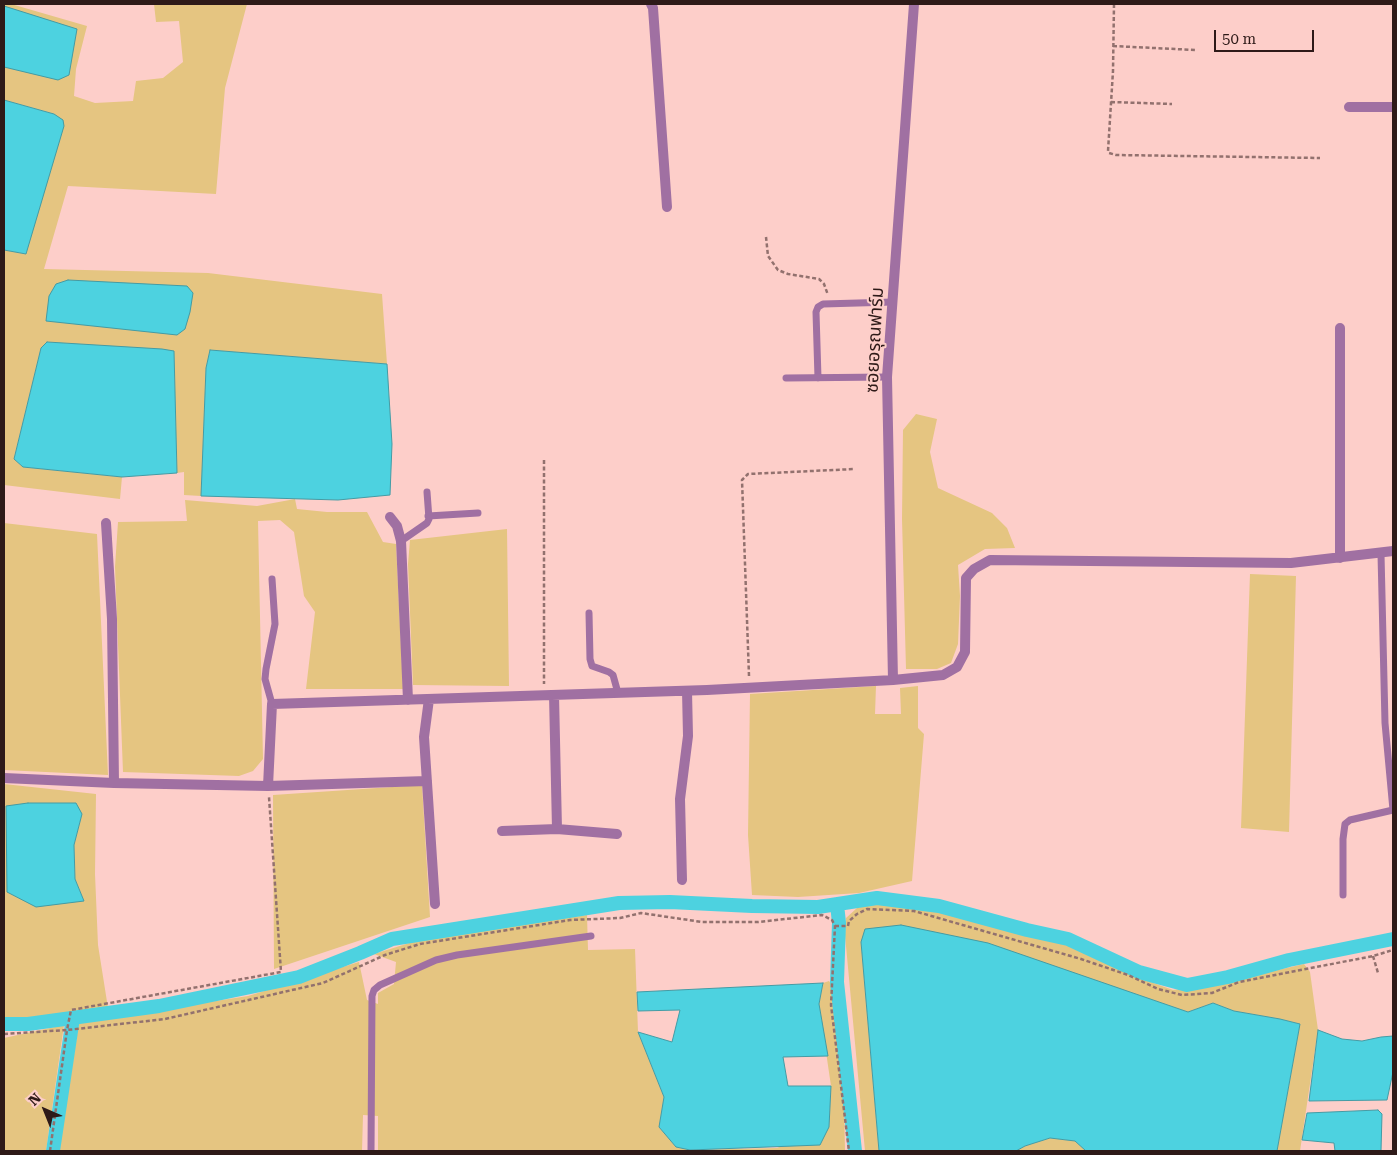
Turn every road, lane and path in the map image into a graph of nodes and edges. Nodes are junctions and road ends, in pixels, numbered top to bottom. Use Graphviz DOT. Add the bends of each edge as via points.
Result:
graph roads {
  1 [pos="651,4"];
  2 [pos="914,4"];
  3 [pos="1114,4"];
  4 [pos="1114,46"];
  5 [pos="1195,50"];
  6 [pos="1111,102"];
  7 [pos="1172,104"];
  8 [pos="1349,107"];
  9 [pos="1393,107"];
  10 [pos="1320,158"];
  11 [pos="667,207"];
  12 [pos="766,237"];
  13 [pos="893,302"];
  14 [pos="830,304"];
  15 [pos="1340,328"];
  16 [pos="887,377"];
  17 [pos="786,378"];
  18 [pos="818,378"];
  19 [pos="544,460"];
  20 [pos="855,469"];
  21 [pos="427,492"];
  22 [pos="478,513"];
  23 [pos="428,516"];
  24 [pos="390,517"];
  25 [pos="106,523"];
  26 [pos="401,540"];
  27 [pos="1393,551"];
  28 [pos="1381,554"];
  29 [pos="1340,558"];
  30 [pos="272,579"];
  31 [pos="589,613"];
  32 [pos="893,680"];
  33 [pos="749,688"];
  34 [pos="688,691"];
  35 [pos="618,693"];
  36 [pos="549,695"];
  37 [pos="429,699"];
  38 [pos="408,700"];
  39 [pos="272,704"];
  40 [pos="4,778"];
  41 [pos="427,781"];
  42 [pos="114,783"];
  43 [pos="268,786"];
  44 [pos="1393,811"];
  45 [pos="557,829"];
  46 [pos="502,832"];
  47 [pos="617,834"];
  48 [pos="682,880"];
  49 [pos="1343,895"];
  50 [pos="435,904"];
  51 [pos="835,926"];
  52 [pos="591,936"];
  53 [pos="1393,950"];
  54 [pos="1372,956"];
  55 [pos="1378,973"];
  56 [pos="67,1030"];
  57 [pos="4,1034"];
  58 [pos="50,1151"];
  59 [pos="371,1151"];
  60 [pos="849,1151"];
  1 -- 11 [label="street"];
  2 -- 13 [label="street, ซอยอรุณฟาร์ม"];
  3 -- 4 [label="path"];
  4 -- 5 [label="path"];
  4 -- 6 [label="path"];
  6 -- 7 [label="path"];
  6 -- 10 [label="path" via="1108,151 1112,155"];
  8 -- 9 [label="street"];
  12 -- 14 [label="path" via="772,264 788,274 819,278 828,292"];
  13 -- 14 [label="lane"];
  13 -- 16 [label="street, ซอยอรุณฟาร์ม"];
  14 -- 18 [label="lane" via="823,304 816,312"];
  15 -- 29 [label="street"];
  16 -- 18 [label="lane"];
  16 -- 32 [label="street, ซอยอรุณฟาร์ม"];
  17 -- 18 [label="lane"];
  19 -- 36 [label="path"];
  20 -- 33 [label="path" via="748,474 742,480"];
  21 -- 23 [label="lane"];
  22 -- 23 [label="lane"];
  23 -- 26 [label="lane" via="427,523"];
  24 -- 26 [label="street"];
  25 -- 42 [label="street" via="112,619"];
  26 -- 38 [label="street"];
  27 -- 28 [label="street"];
  28 -- 29 [label="street"];
  28 -- 44 [label="lane" via="1385,723"];
  29 -- 32 [label="street" via="1291,564 990,560 966,578 965,652 957,667 943,675"];
  30 -- 39 [label="lane" via="275,624 266,679"];
  31 -- 35 [label="lane" via="592,666 613,675"];
  32 -- 33 [label="street"];
  33 -- 34 [label="street"];
  34 -- 35 [label="street"];
  34 -- 48 [label="street" via="688,736 680,799"];
  35 -- 36 [label="street"];
  36 -- 37 [label="street"];
  36 -- 45 [label="street"];
  37 -- 38 [label="street"];
  37 -- 41 [label="street" via="424,737"];
  38 -- 39 [label="street"];
  39 -- 43 [label="street"];
  40 -- 42 [label="street"];
  41 -- 43 [label="street"];
  41 -- 50 [label="street"];
  42 -- 43 [label="street"];
  43 -- 56 [label="path" via="281,972 71,1010"];
  44 -- 49 [label="lane" via="1350,820 1345,824"];
  45 -- 46 [label="street"];
  45 -- 47 [label="street"];
  51 -- 54 [label="path" via="848,926 857,914 867,910 914,911 1081,960 1128,975 1158,990 1182,995 1212,993 1239,982"];
  51 -- 56 [label="path" via="832,920 822,915 758,922 702,922 641,913 620,918 570,920 420,944 385,955 323,984 164,1019"];
  51 -- 60 [label="path" via="831,1005"];
  52 -- 59 [label="lane" via="457,954 436,960 374,990"];
  53 -- 54 [label="path"];
  54 -- 55 [label="path"];
  56 -- 57 [label="path"];
  56 -- 58 [label="path"];
}
